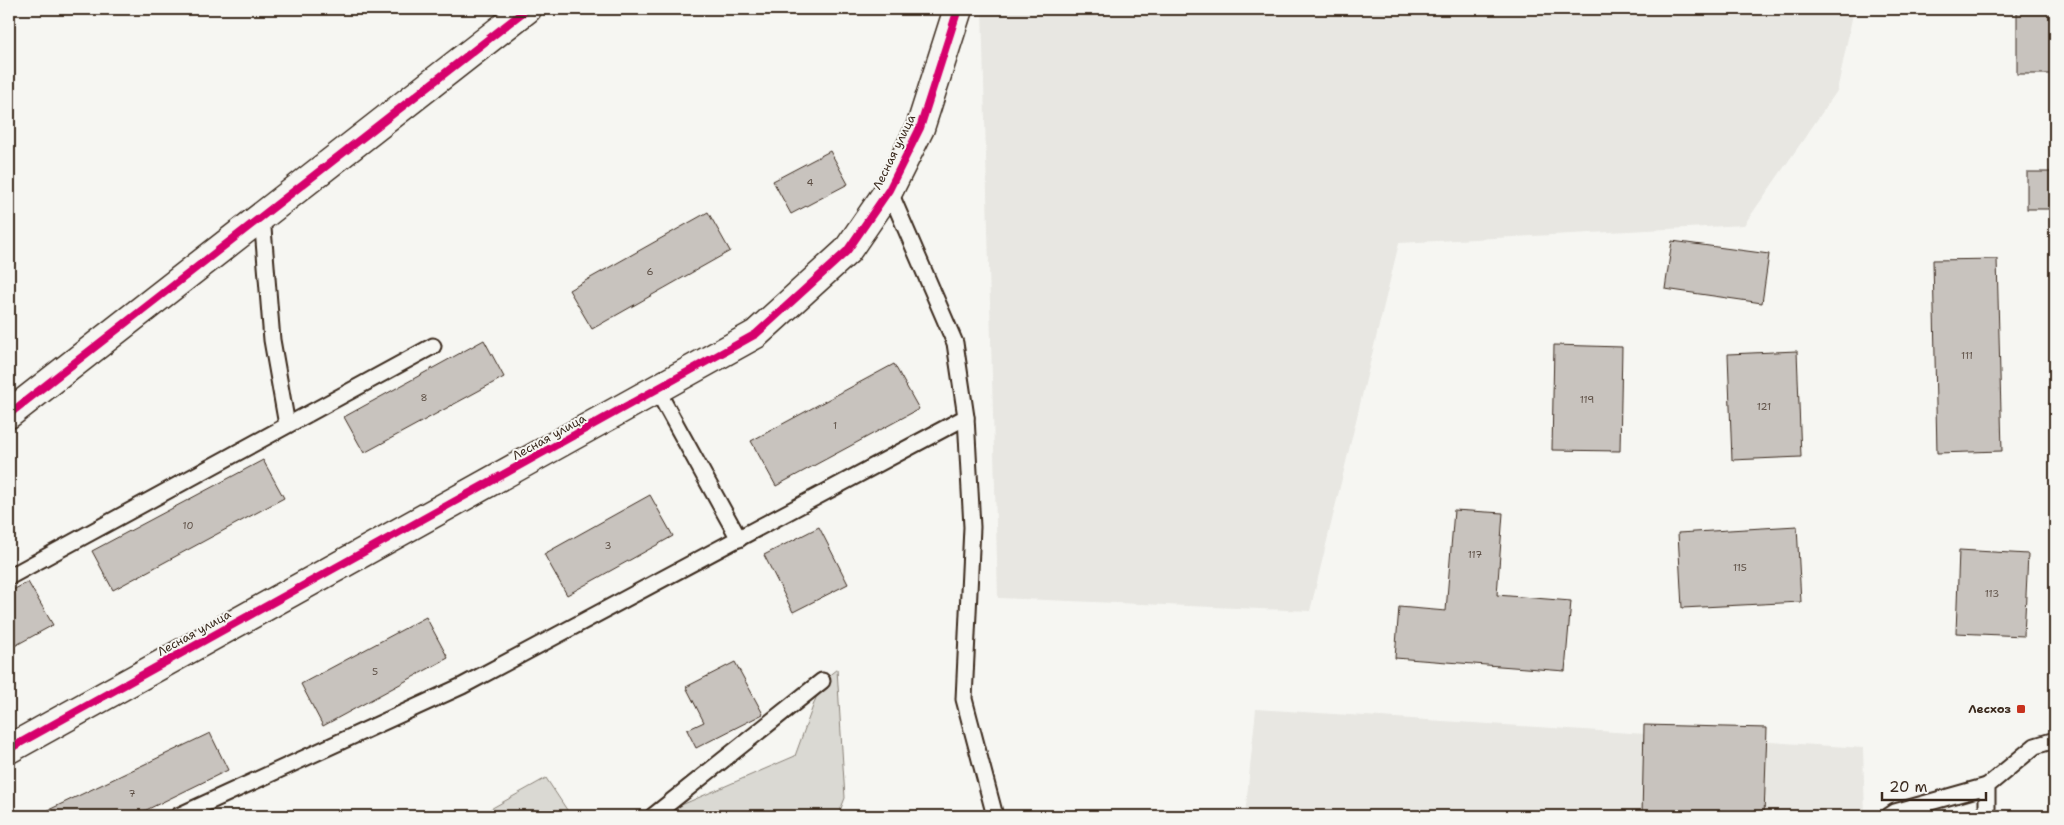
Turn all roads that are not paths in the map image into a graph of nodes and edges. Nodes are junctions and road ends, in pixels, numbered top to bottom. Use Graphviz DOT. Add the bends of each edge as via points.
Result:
graph roads {
  1 [pos="527,9"];
  2 [pos="958,9"];
  3 [pos="890,190"];
  4 [pos="262,216"];
  5 [pos="433,346"];
  6 [pos="657,390"];
  7 [pos="9,414"];
  8 [pos="966,417"];
  9 [pos="287,425"];
  10 [pos="739,539"];
  11 [pos="9,577"];
  12 [pos="822,681"];
  13 [pos="2055,740"];
  14 [pos="9,749"];
  15 [pos="1987,786"];
  16 [pos="178,816"];
  17 [pos="653,816"];
  18 [pos="995,816"];
  19 [pos="1888,816"];
  20 [pos="1987,816"];
  1 -- 4 [label="street"];
  2 -- 3 [label="street, Лесная улица" via="920,128"];
  3 -- 6 [label="street, Лесная улица" via="847,251 756,334"];
  3 -- 8 [label="lane" via="955,343"];
  4 -- 7 [label="street"];
  4 -- 9 [label="lane" via="272,340"];
  5 -- 9 [label="lane"];
  6 -- 10 [label="lane"];
  6 -- 14 [label="street, Лесная улица"];
  8 -- 10 [label="lane"];
  8 -- 18 [label="lane" via="972,527 964,699"];
  9 -- 11 [label="lane"];
  10 -- 16 [label="lane" via="462,686"];
  12 -- 17 [label="lane"];
  13 -- 15 [label="lane" via="2035,746"];
  15 -- 19 [label="lane"];
  15 -- 20 [label="lane"];
}
